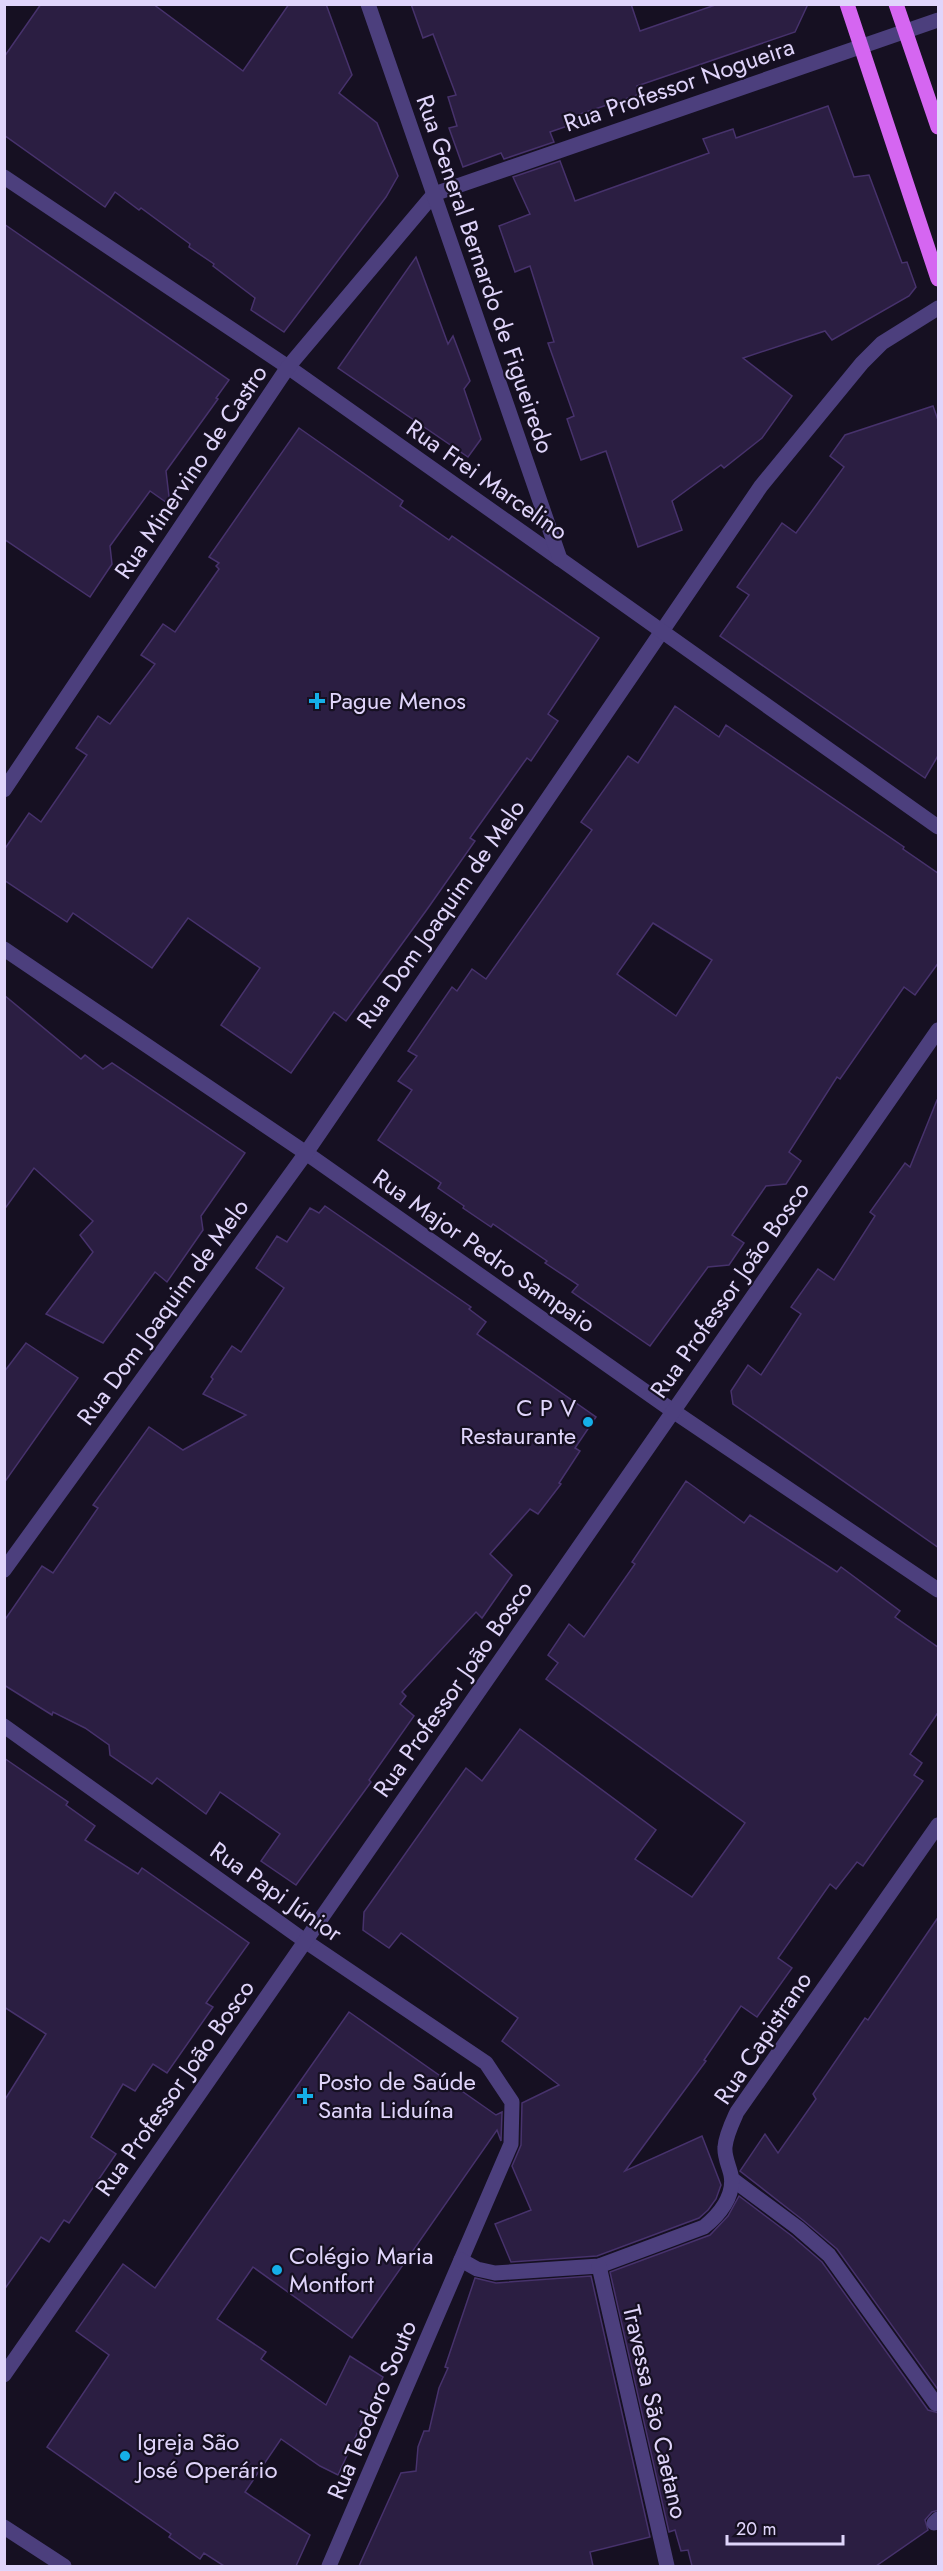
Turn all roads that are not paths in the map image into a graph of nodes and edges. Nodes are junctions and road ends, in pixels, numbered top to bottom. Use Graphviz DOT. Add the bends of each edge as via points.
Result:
graph roads {
  1 [pos="368,4"];
  2 [pos="847,4"];
  3 [pos="896,4"];
  4 [pos="939,20"];
  5 [pos="905,32"];
  6 [pos="861,46"];
  7 [pos="939,127"];
  8 [pos="4,177"];
  9 [pos="434,194"];
  10 [pos="939,279"];
  11 [pos="939,308"];
  12 [pos="288,367"];
  13 [pos="560,559"];
  14 [pos="663,633"];
  15 [pos="4,790"];
  16 [pos="939,827"];
  17 [pos="4,949"];
  18 [pos="939,1030"];
  19 [pos="306,1153"];
  20 [pos="673,1411"];
  21 [pos="4,1570"];
  22 [pos="939,1590"];
  23 [pos="4,1726"];
  24 [pos="939,1825"];
  25 [pos="305,1941"];
  26 [pos="512,2102"];
  27 [pos="732,2179"];
  28 [pos="461,2260"];
  29 [pos="599,2266"];
  30 [pos="4,2375"];
  31 [pos="936,2404"];
  32 [pos="4,2527"];
  33 [pos="64,2566"];
  34 [pos="329,2566"];
  35 [pos="667,2566"];
  1 -- 9 [label="street, Rua General Bernardo de Figueiredo"];
  2 -- 6 [label="main road"];
  3 -- 5 [label="main road"];
  4 -- 5 [label="street, Rua Professor Nogueira"];
  5 -- 6 [label="street, Rua Professor Nogueira"];
  5 -- 7 [label="main road"];
  6 -- 9 [label="street, Rua Professor Nogueira"];
  6 -- 10 [label="main road"];
  8 -- 12 [label="street, Rua Frei Marcelino"];
  9 -- 12 [label="street, Rua Minervino de Castro"];
  9 -- 13 [label="street, Rua General Bernardo de Figueiredo"];
  11 -- 14 [label="street, Rua Dom Joaquim de Melo" via="882,343 844,383 761,486"];
  12 -- 13 [label="street, Rua Frei Marcelino"];
  12 -- 15 [label="street, Rua Minervino de Castro"];
  13 -- 14 [label="street, Rua Frei Marcelino"];
  14 -- 16 [label="street, Rua Frei Marcelino"];
  14 -- 19 [label="street, Rua Dom Joaquim de Melo"];
  17 -- 19 [label="street, Rua Major Pedro Sampaio"];
  18 -- 20 [label="street, Rua Professor João Bosco"];
  19 -- 20 [label="street, Rua Major Pedro Sampaio"];
  19 -- 21 [label="street, Rua Dom Joaquim de Melo"];
  20 -- 22 [label="street, Rua Major Pedro Sampaio"];
  20 -- 25 [label="street, Rua Professor João Bosco"];
  23 -- 25 [label="street, Rua Papi Júnior"];
  24 -- 27 [label="street, Rua Capistrano" via="737,2112 725,2150"];
  25 -- 26 [label="street, Rua Papi Júnior" via="486,2063"];
  25 -- 30 [label="street, Rua Professor João Bosco"];
  26 -- 28 [label="street, Rua Teodoro Souto" via="510,2144"];
  27 -- 29 [label="street" via="728,2199 718,2216 704,2227"];
  27 -- 31 [label="street" via="829,2255"];
  28 -- 29 [label="street" via="495,2273"];
  28 -- 34 [label="street, Rua Teodoro Souto"];
  29 -- 35 [label="street, Travessa São Caetano"];
  32 -- 33 [label="street"];
}
